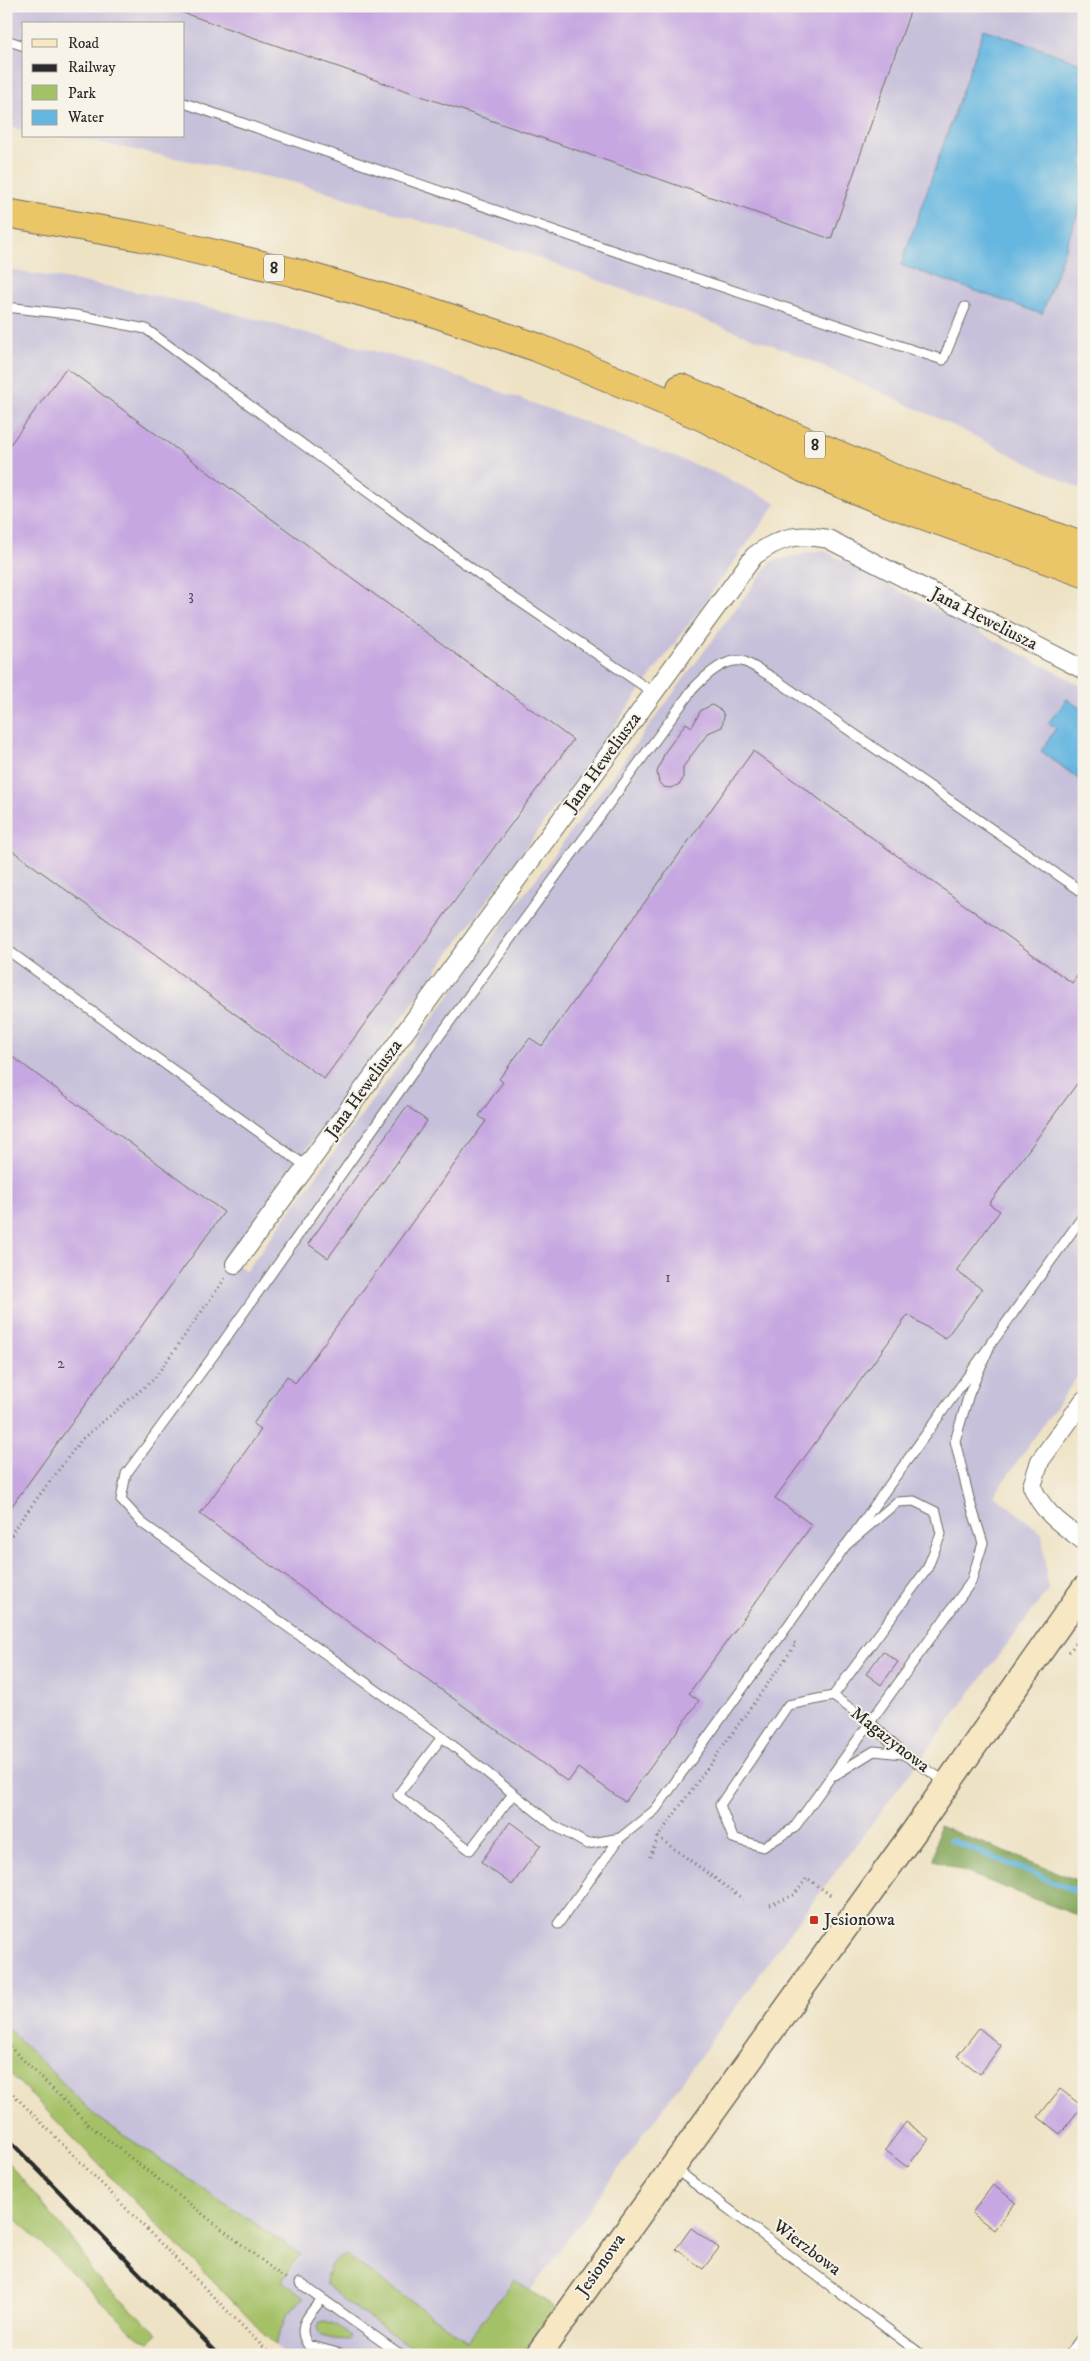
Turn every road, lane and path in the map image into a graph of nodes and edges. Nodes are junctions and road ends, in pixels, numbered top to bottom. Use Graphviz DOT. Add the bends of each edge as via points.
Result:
graph roads {
  1 [pos="6,40"];
  2 [pos="22,45"];
  3 [pos="185,102"];
  4 [pos="6,213"];
  5 [pos="6,307"];
  6 [pos="966,307"];
  7 [pos="536,347"];
  8 [pos="1084,547"];
  9 [pos="1084,573"];
  10 [pos="1084,670"];
  11 [pos="654,693"];
  12 [pos="1084,893"];
  13 [pos="6,949"];
  14 [pos="307,1167"];
  15 [pos="1084,1214"];
  16 [pos="235,1264"];
  17 [pos="992,1341"];
  18 [pos="1084,1400"];
  19 [pos="1084,1541"];
  20 [pos="845,1546"];
  21 [pos="6,1549"];
  22 [pos="1084,1589"];
  23 [pos="782,1633"];
  24 [pos="833,1696"];
  25 [pos="870,1722"];
  26 [pos="442,1737"];
  27 [pos="903,1754"];
  28 [pos="830,1778"];
  29 [pos="947,1783"];
  30 [pos="513,1794"];
  31 [pos="658,1837"];
  32 [pos="620,1838"];
  33 [pos="650,1857"];
  34 [pos="833,1897"];
  35 [pos="743,1899"];
  36 [pos="770,1905"];
  37 [pos="558,1924"];
  38 [pos="6,2043"];
  39 [pos="6,2087"];
  40 [pos="672,2166"];
  41 [pos="300,2283"];
  42 [pos="322,2299"];
  43 [pos="1084,2334"];
  44 [pos="271,2355"];
  45 [pos="345,2355"];
  46 [pos="401,2355"];
  47 [pos="538,2355"];
  48 [pos="922,2355"];
  49 [pos="1069,2355"];
  1 -- 2 [label="lane"];
  3 -- 6 [label="lane" via="608,249 943,360"];
  4 -- 7 [label="highway, 8" via="142,237 292,272 426,310"];
  5 -- 11 [label="lane" via="76,315 146,329 478,574"];
  7 -- 8 [label="highway, 8" via="578,355 671,383 890,477"];
  7 -- 9 [label="highway, 8" via="703,417 804,468 881,500"];
  10 -- 11 [label="street, Jana Heweliusza" via="828,539 806,535 785,538 754,556"];
  11 -- 14 [label="street, Jana Heweliusza"];
  12 -- 26 [label="lane" via="819,708 742,661 708,672 692,690 416,1068 126,1474 121,1500 142,1523"];
  13 -- 14 [label="lane"];
  14 -- 16 [label="street, Jana Heweliusza"];
  15 -- 17 [label="lane"];
  16 -- 21 [label="path" via="154,1379 82,1440 14,1529"];
  17 -- 20 [label="lane"];
  17 -- 25 [label="lane" via="969,1394 955,1441 983,1543 971,1582"];
  18 -- 19 [label="street" via="1040,1461 1032,1486 1052,1518"];
  20 -- 23 [label="lane"];
  20 -- 24 [label="lane" via="897,1502 914,1501 936,1512 941,1534 927,1569"];
  22 -- 29 [label="street, Jesionowa"];
  23 -- 31 [label="path" via="796,1644"];
  23 -- 32 [label="lane" via="655,1810"];
  24 -- 25 [label="lane, Magazynowa"];
  24 -- 28 [label="lane" via="788,1705 720,1805 733,1838 763,1847 794,1828"];
  25 -- 27 [label="lane, Magazynowa"];
  25 -- 28 [label="lane"];
  26 -- 30 [label="lane"];
  26 -- 30 [label="lane" via="398,1795 470,1850"];
  27 -- 28 [label="lane" via="874,1751"];
  27 -- 29 [label="lane, Magazynowa"];
  29 -- 40 [label="street, Jesionowa"];
  30 -- 32 [label="lane" via="553,1825 587,1844"];
  31 -- 33 [label="path"];
  31 -- 35 [label="path"];
  32 -- 37 [label="lane"];
  34 -- 36 [label="path" via="807,1878 794,1895"];
  38 -- 41 [label="path" via="89,2125 283,2277"];
  39 -- 44 [label="path"];
  40 -- 47 [label="street, Jesionowa"];
  40 -- 48 [label="lane, Wierzbowa"];
  41 -- 42 [label="lane"];
  42 -- 45 [label="lane" via="302,2324 302,2336 308,2345"];
  42 -- 46 [label="lane"];
  43 -- 49 [label="lane"];
}
